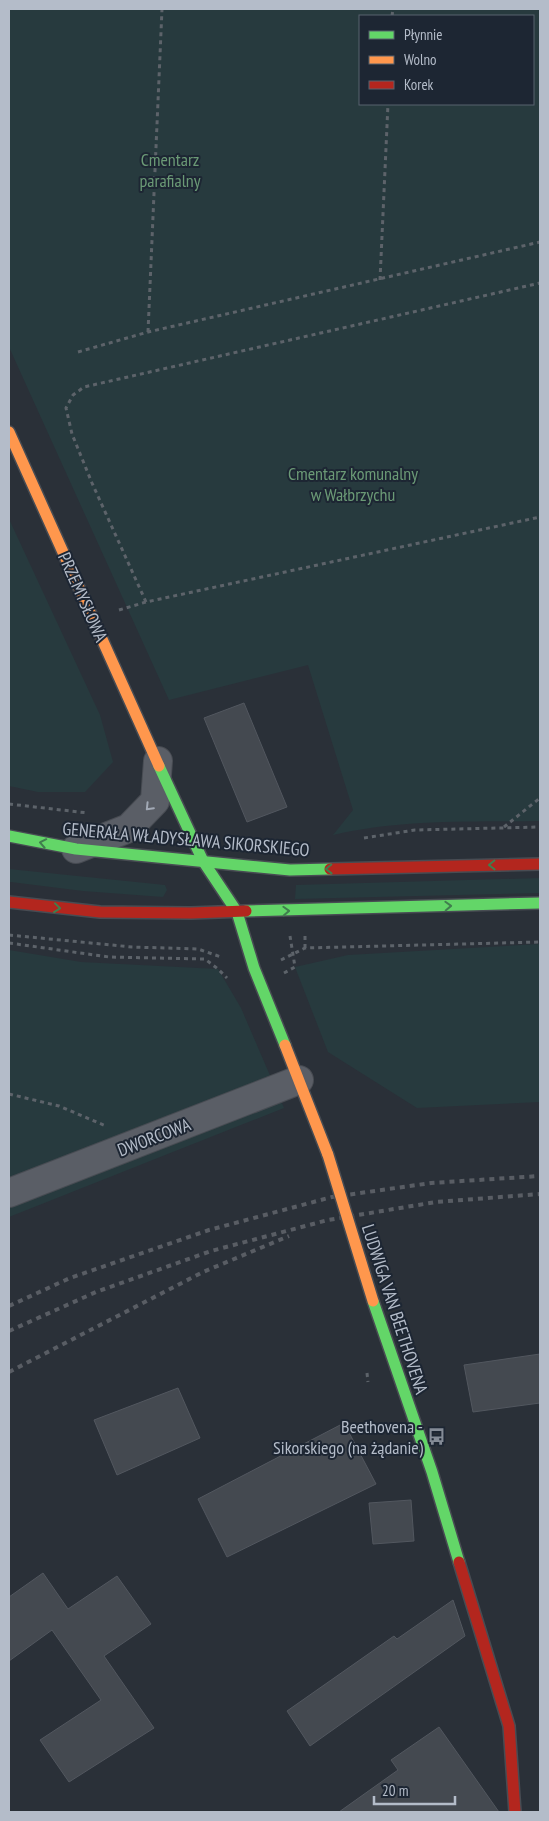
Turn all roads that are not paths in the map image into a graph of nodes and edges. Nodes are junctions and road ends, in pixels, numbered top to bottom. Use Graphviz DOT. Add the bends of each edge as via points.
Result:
graph roads {
  1 [pos="9,432"];
  2 [pos="158,761"];
  3 [pos="9,836"];
  4 [pos="76,849"];
  5 [pos="203,861"];
  6 [pos="540,864"];
  7 [pos="9,902"];
  8 [pos="540,903"];
  9 [pos="237,912"];
  10 [pos="299,1080"];
  11 [pos="9,1193"];
  12 [pos="515,1812"];
  1 -- 2 [label="street, PRZEMYSŁOWA"];
  2 -- 4 [label="street, PRZEMYSŁOWA, one-way" via="155,801 129,828"];
  2 -- 5 [label="street, PRZEMYSŁOWA"];
  4 -- 3 [label="street, GENERAŁA WŁADYSŁAWA SIKORSKIEGO, one-way"];
  4 -- 5 [label="street, GENERAŁA WŁADYSŁAWA SIKORSKIEGO"];
  6 -- 5 [label="street, GENERAŁA WŁADYSŁAWA SIKORSKIEGO, one-way" via="290,870"];
  5 -- 9 [label="street, LUDWIGA VAN BEETHOVENA"];
  7 -- 9 [label="street, one-way" via="100,912"];
  9 -- 8 [label="street, one-way"];
  9 -- 10 [label="street, LUDWIGA VAN BEETHOVENA" via="254,968"];
  10 -- 11 [label="street, DWORCOWA"];
  10 -- 12 [label="street, LUDWIGA VAN BEETHOVENA, bridge" via="328,1155 373,1301 432,1472 509,1726"];
}
